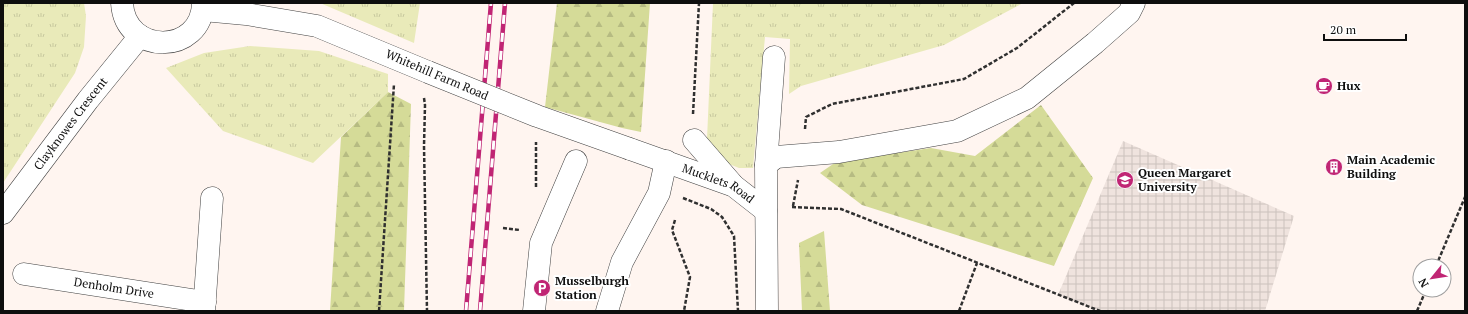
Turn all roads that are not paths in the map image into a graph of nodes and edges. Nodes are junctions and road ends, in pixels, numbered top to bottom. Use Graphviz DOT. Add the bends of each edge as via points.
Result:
graph roads {
  1 [pos="122,3"];
  2 [pos="1134,3"];
  3 [pos="203,7"];
  4 [pos="140,36"];
  5 [pos="774,57"];
  6 [pos="694,140"];
  7 [pos="576,161"];
  8 [pos="666,161"];
  9 [pos="766,165"];
  10 [pos="734,186"];
  11 [pos="212,198"];
  12 [pos="766,211"];
  13 [pos="3,214"];
  14 [pos="24,274"];
  15 [pos="205,306"];
  16 [pos="534,311"];
  17 [pos="607,311"];
  18 [pos="767,311"];
  1 -- 4 [label="street" via="126,19"];
  2 -- 9 [label="street" via="1128,13 1095,43 1027,98 957,131 839,152 776,157"];
  3 -- 4 [label="street, Whitehill Farm Road" via="198,23 178,40 166,43 152,42"];
  3 -- 8 [label="street, Whitehill Farm Road, bridge" via="317,26 400,59 425,82 537,116"];
  4 -- 13 [label="street, Clayknowes Crescent" via="88,100"];
  5 -- 9 [label="street"];
  6 -- 10 [label="street"];
  7 -- 16 [label="street" via="541,243"];
  8 -- 10 [label="street, Mucklets Road"];
  8 -- 17 [label="street" via="659,193 622,262"];
  9 -- 12 [label="street"];
  10 -- 12 [label="street, Mucklets Road"];
  11 -- 15 [label="street, Denholm Drive"];
  12 -- 18 [label="street"];
  14 -- 15 [label="street, Denholm Drive"];
}
